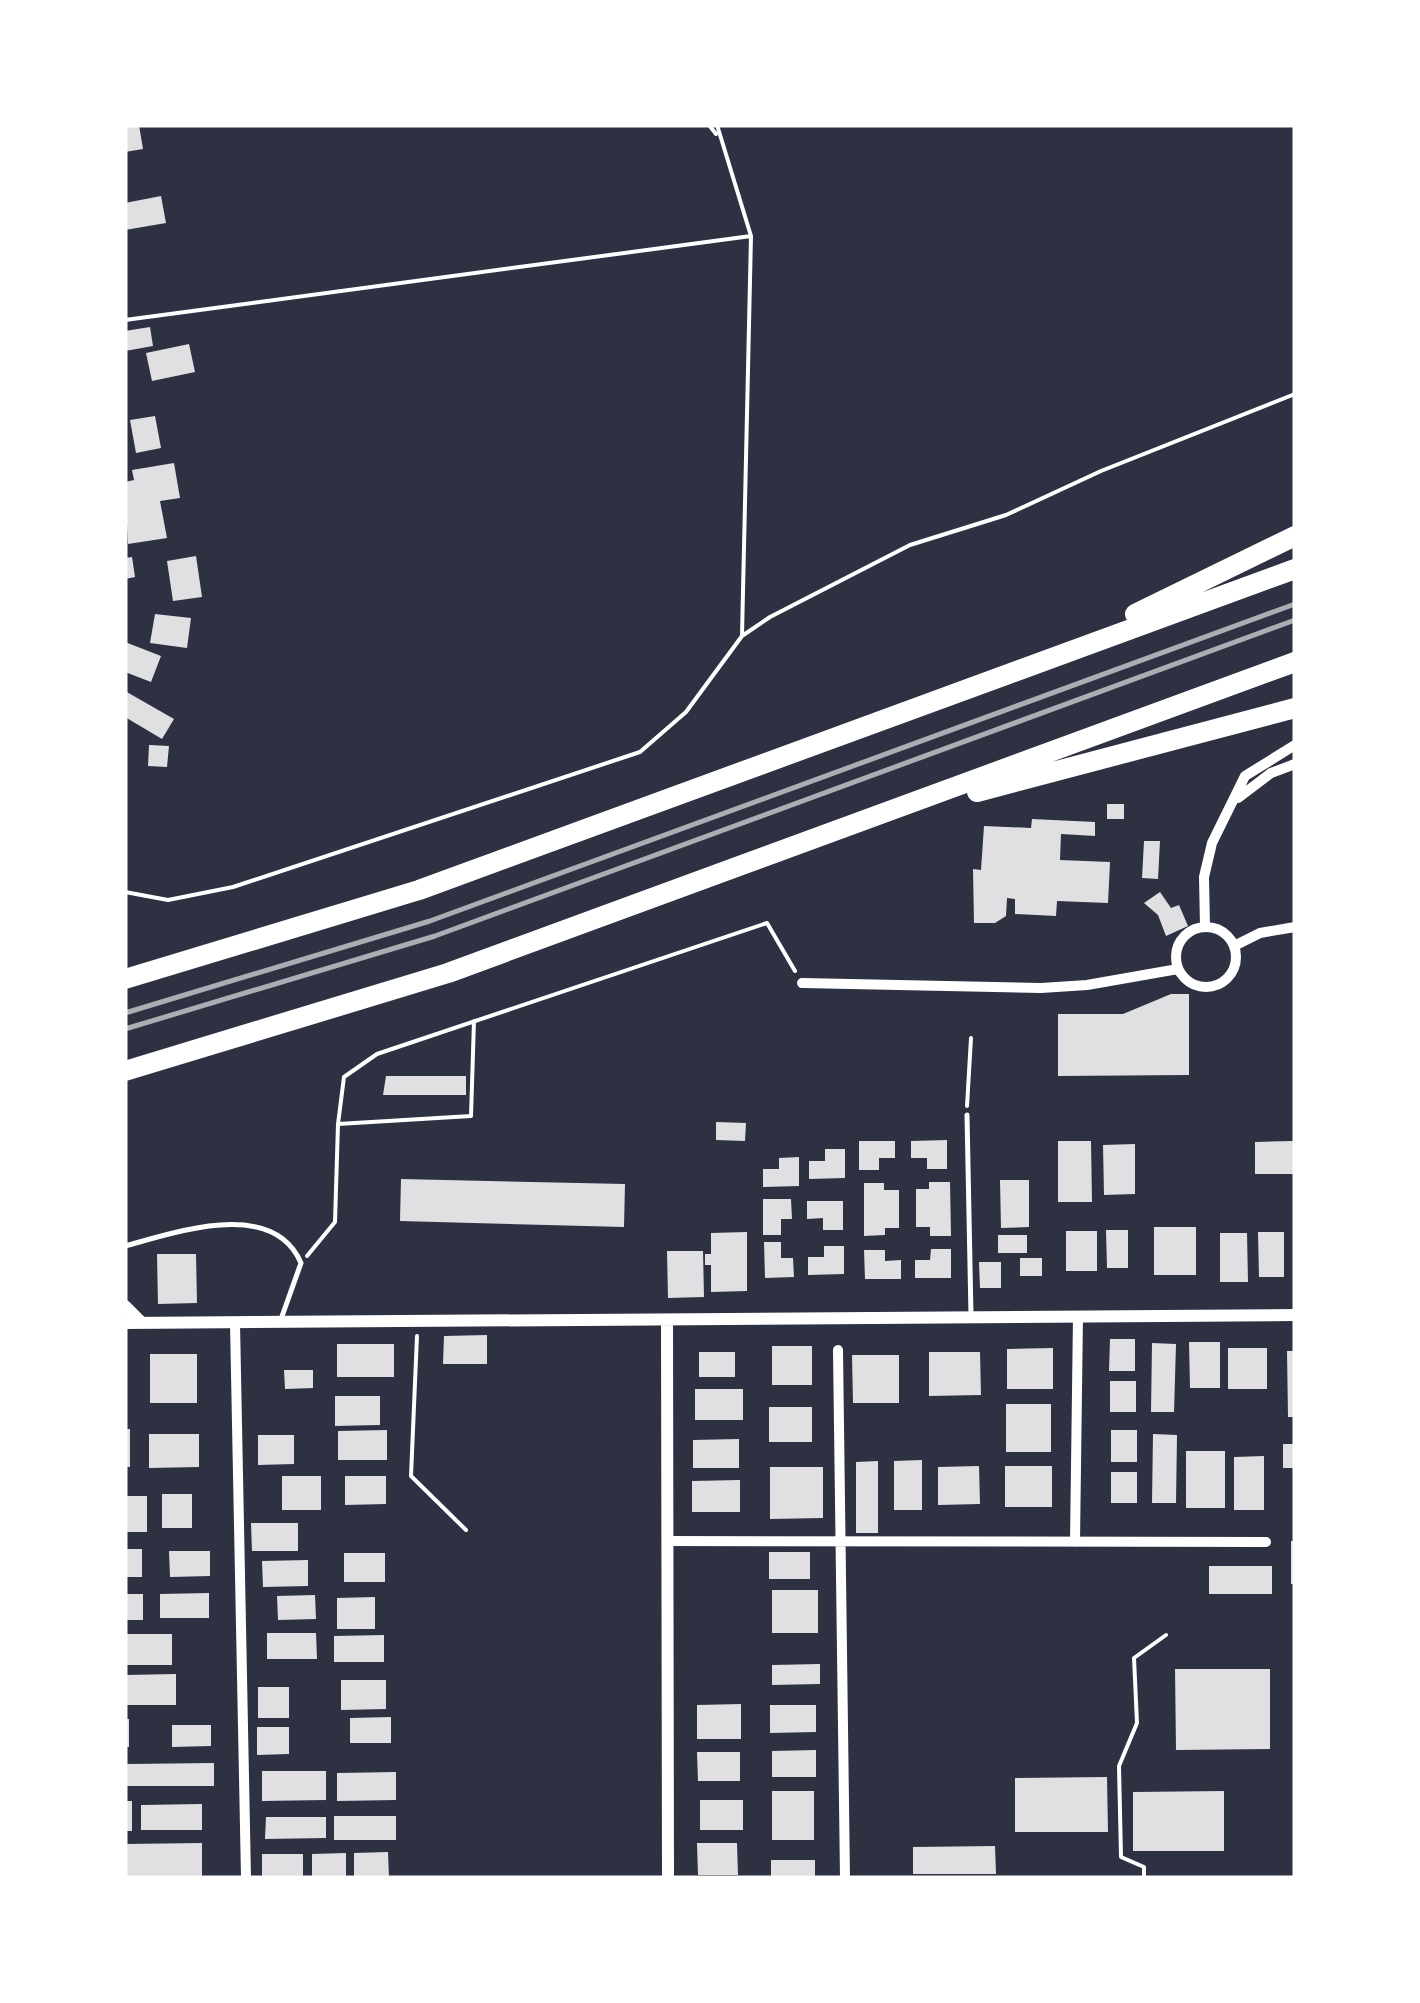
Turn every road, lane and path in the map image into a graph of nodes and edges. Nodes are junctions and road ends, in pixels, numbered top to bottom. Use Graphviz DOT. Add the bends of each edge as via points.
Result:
graph roads {
  1 [pos="710,125"];
  2 [pos="717,125"];
  3 [pos="719,138"];
  4 [pos="752,236"];
  5 [pos="125,320"];
  6 [pos="1295,394"];
  7 [pos="1295,536"];
  8 [pos="1295,569"];
  9 [pos="742,636"];
  10 [pos="1295,662"];
  11 [pos="1295,708"];
  12 [pos="1295,745"];
  13 [pos="1295,764"];
  14 [pos="697,788"];
  15 [pos="1228,810"];
  16 [pos="854,824"];
  17 [pos="125,892"];
  18 [pos="1205,927"];
  19 [pos="1295,927"];
  20 [pos="1234,946"];
  21 [pos="1178,969"];
  22 [pos="132,976"];
  23 [pos="802,983"];
  24 [pos="474,1022"];
  25 [pos="971,1038"];
  26 [pos="125,1072"];
  27 [pos="967,1115"];
  28 [pos="338,1124"];
  29 [pos="125,1246"];
  30 [pos="301,1263"];
  31 [pos="125,1306"];
  32 [pos="971,1315"];
  33 [pos="1295,1315"];
  34 [pos="1078,1316"];
  35 [pos="667,1320"];
  36 [pos="280,1322"];
  37 [pos="418,1322"];
  38 [pos="125,1323"];
  39 [pos="142,1323"];
  40 [pos="234,1323"];
  41 [pos="838,1350"];
  42 [pos="466,1530"];
  43 [pos="667,1541"];
  44 [pos="842,1541"];
  45 [pos="1075,1542"];
  46 [pos="1266,1542"];
  47 [pos="1166,1636"];
  48 [pos="246,1878"];
  49 [pos="668,1878"];
  50 [pos="845,1878"];
  51 [pos="1144,1878"];
  1 -- 3 [label="path"];
  2 -- 3 [label="path"];
  3 -- 4 [label="path"];
  4 -- 5 [label="path"];
  4 -- 9 [label="path"];
  6 -- 9 [label="path" via="1006,514 910,546"];
  7 -- 14 [label="highway" via="1104,628"];
  8 -- 14 [label="highway"];
  9 -- 17 [label="path" via="686,712 640,752 233,887 168,900"];
  10 -- 16 [label="highway"];
  11 -- 16 [label="highway"];
  12 -- 15 [label="street" via="1245,776"];
  13 -- 15 [label="street" via="1243,792"];
  14 -- 22 [label="highway" via="419,890"];
  15 -- 18 [label="street" via="1204,877"];
  16 -- 26 [label="highway" via="448,973"];
  18 -- 20 [label="street" via="1225,934"];
  18 -- 21 [label="street" via="1181,940"];
  19 -- 20 [label="street"];
  20 -- 21 [label="street" via="1234,967 1214,986 1194,984"];
  21 -- 23 [label="street" via="1041,988"];
  23 -- 24 [label="path" via="766,923"];
  24 -- 28 [label="path" via="377,1054 344,1076"];
  24 -- 28 [label="path" via="471,1116"];
  25 -- 27 [label="path"];
  27 -- 32 [label="lane"];
  28 -- 30 [label="path" via="335,1222"];
  29 -- 30 [label="lane" via="226,1224 281,1236"];
  30 -- 36 [label="lane"];
  31 -- 39 [label="street"];
  32 -- 34 [label="street"];
  32 -- 35 [label="street"];
  33 -- 34 [label="street"];
  34 -- 45 [label="street"];
  35 -- 37 [label="street"];
  35 -- 43 [label="street"];
  36 -- 37 [label="street"];
  36 -- 40 [label="street"];
  37 -- 42 [label="path" via="410,1476"];
  38 -- 39 [label="street"];
  39 -- 40 [label="street"];
  40 -- 48 [label="street"];
  41 -- 44 [label="street"];
  43 -- 44 [label="street"];
  43 -- 49 [label="street"];
  44 -- 45 [label="street"];
  44 -- 50 [label="street"];
  45 -- 46 [label="street"];
  47 -- 51 [label="path" via="1134,1658 1137,1724 1119,1766 1121,1857 1144,1866"];
}
